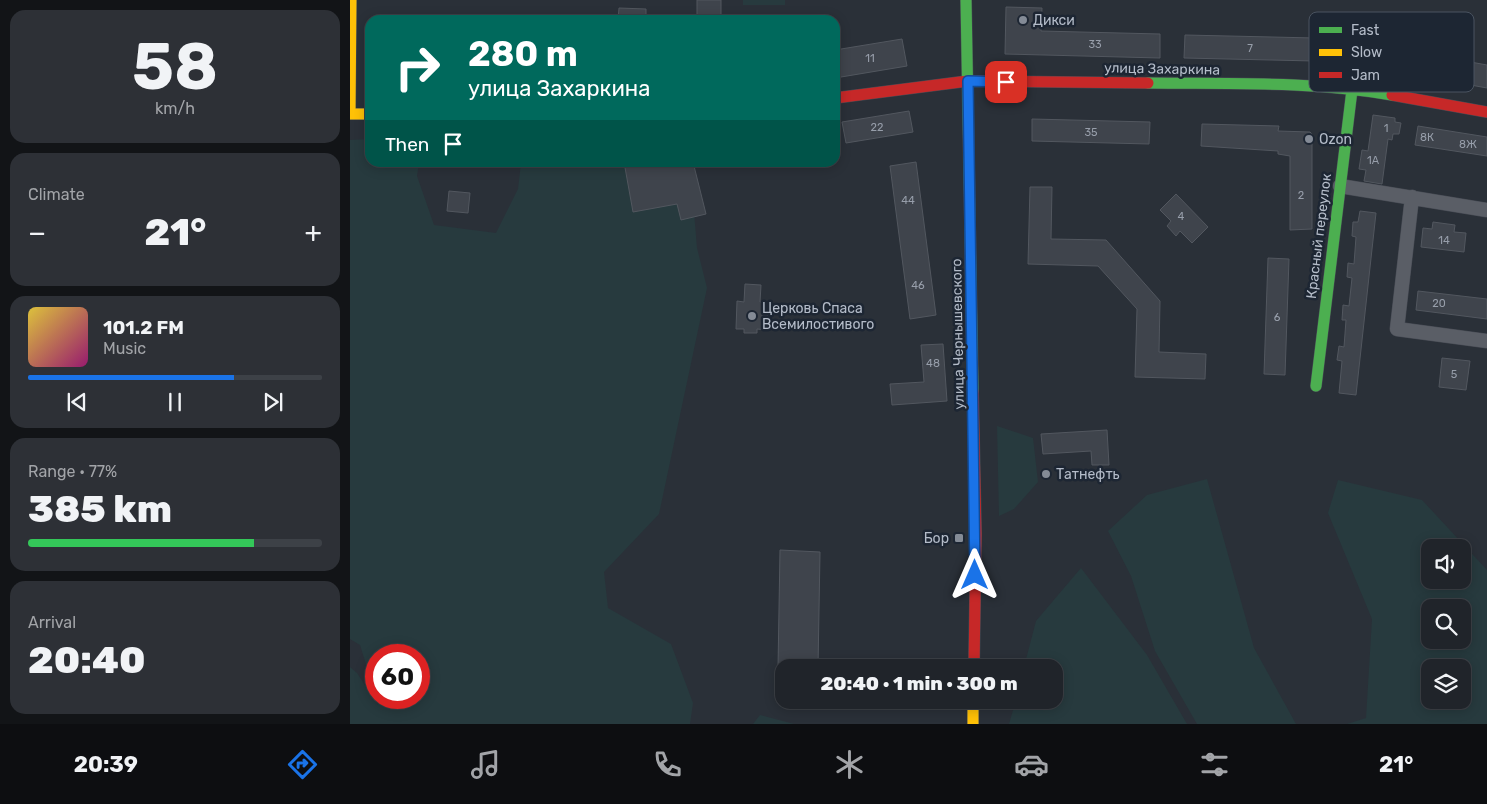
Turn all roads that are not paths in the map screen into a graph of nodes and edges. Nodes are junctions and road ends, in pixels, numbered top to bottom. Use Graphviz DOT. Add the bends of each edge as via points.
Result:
graph roads {
  1 [pos="352,0"];
  2 [pos="966,0"];
  3 [pos="968,81"];
  4 [pos="1309,86"];
  5 [pos="1352,92"];
  6 [pos="1364,92"];
  7 [pos="840,97"];
  8 [pos="1487,112"];
  9 [pos="350,114"];
  10 [pos="365,114"];
  11 [pos="1340,186"];
  12 [pos="1412,197"];
  13 [pos="1487,210"];
  14 [pos="1487,341"];
  15 [pos="1316,386"];
  16 [pos="974,659"];
  17 [pos="974,709"];
  18 [pos="973,724"];
  1 -- 9 [label="street"];
  2 -- 3 [label="street, улица Чернышевского"];
  3 -- 4 [label="street, улица Захаркина"];
  3 -- 7 [label="street, улица Захаркина"];
  3 -- 16 [label="street, улица Чернышевского" via="976,534"];
  5 -- 11 [label="street, Красный переулок"];
  6 -- 8 [label="street, улица Захаркина"];
  9 -- 10 [label="street"];
  11 -- 12 [label="street"];
  11 -- 15 [label="street, Красный переулок"];
  12 -- 13 [label="street"];
  12 -- 14 [label="street" via="1397,329"];
  17 -- 18 [label="street"];
}
